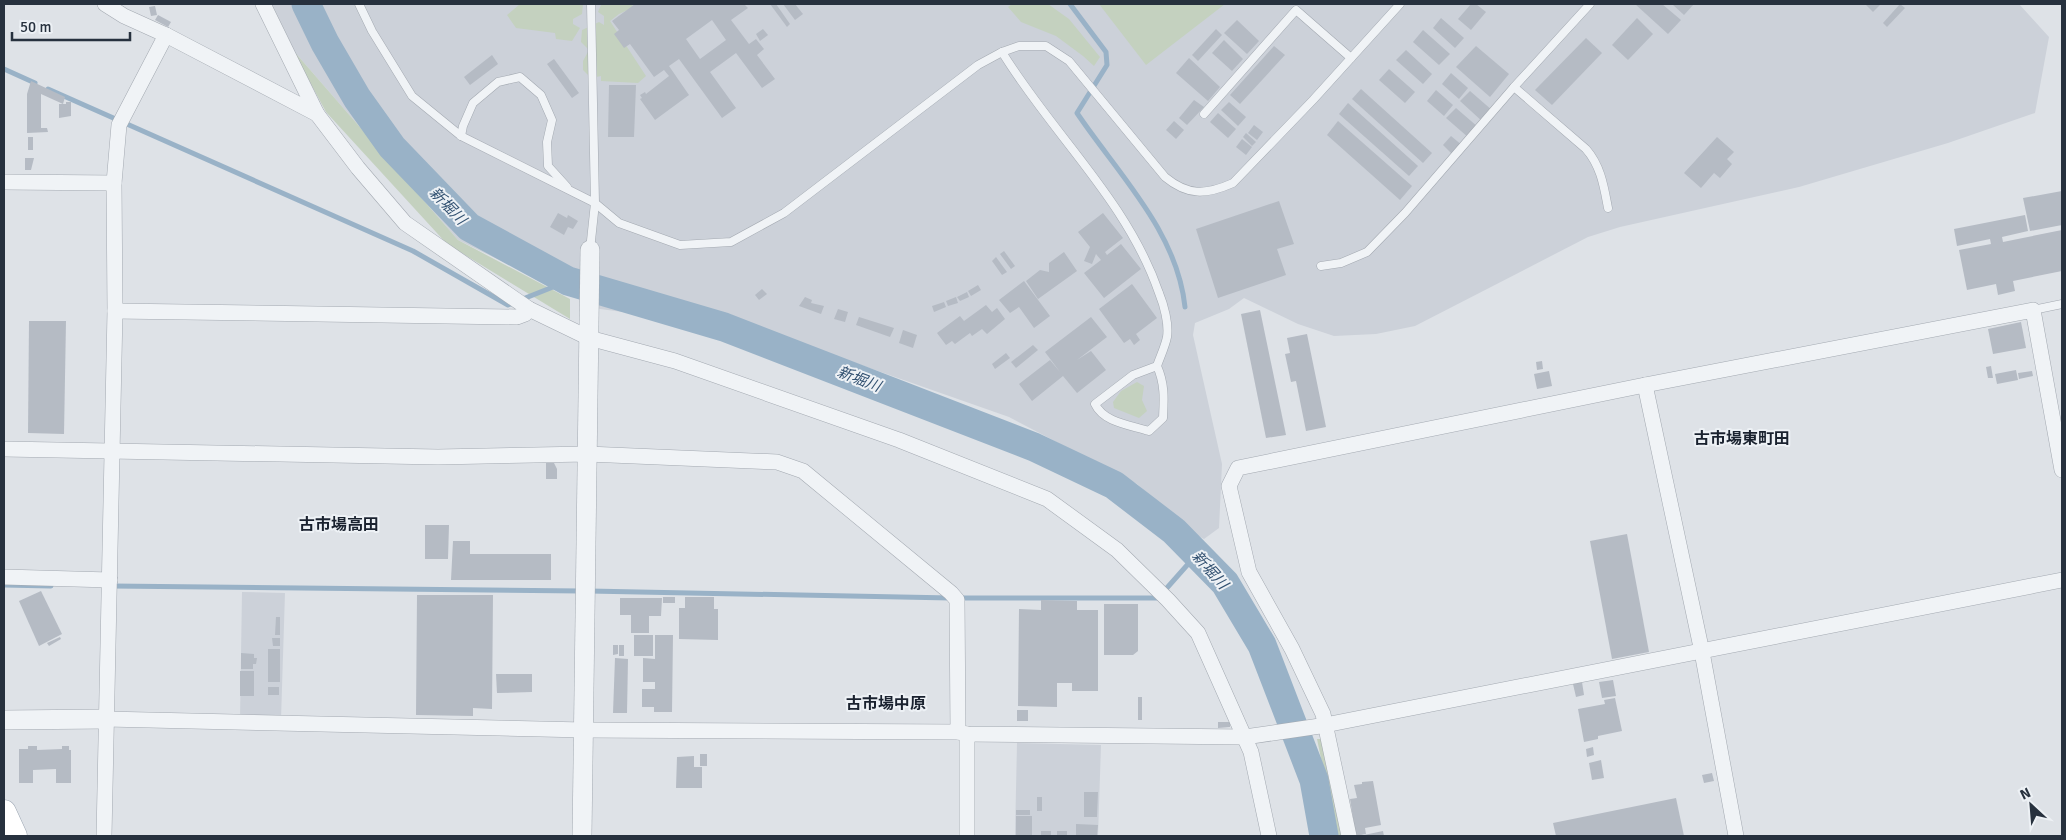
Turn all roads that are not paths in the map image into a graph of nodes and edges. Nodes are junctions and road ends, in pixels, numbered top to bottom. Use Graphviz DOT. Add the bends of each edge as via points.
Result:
graph roads {
  1 [pos="105,4"];
  2 [pos="263,4"];
  3 [pos="359,4"];
  4 [pos="591,4"];
  5 [pos="1290,4"];
  6 [pos="1400,4"];
  7 [pos="1590,4"];
  8 [pos="1296,10"];
  9 [pos="166,35"];
  10 [pos="1002,52"];
  11 [pos="1351,58"];
  12 [pos="1514,87"];
  13 [pos="317,114"];
  14 [pos="1204,114"];
  15 [pos="460,136"];
  16 [pos="4,182"];
  17 [pos="114,183"];
  18 [pos="569,190"];
  19 [pos="595,203"];
  20 [pos="1608,208"];
  21 [pos="590,250"];
  22 [pos="1321,266"];
  23 [pos="2062,304"];
  24 [pos="529,309"];
  25 [pos="2033,310"];
  26 [pos="115,311"];
  27 [pos="590,334"];
  28 [pos="1157,366"];
  29 [pos="1645,385"];
  30 [pos="4,449"];
  31 [pos="112,450"];
  32 [pos="587,454"];
  33 [pos="2062,470"];
  34 [pos="4,577"];
  35 [pos="110,580"];
  36 [pos="2062,580"];
  37 [pos="1702,652"];
  38 [pos="106,719"];
  39 [pos="4,720"];
  40 [pos="1323,725"];
  41 [pos="584,730"];
  42 [pos="963,733"];
  43 [pos="1249,736"];
  44 [pos="4,812"];
  45 [pos="15,836"];
  46 [pos="104,836"];
  47 [pos="582,836"];
  48 [pos="967,836"];
  49 [pos="1268,836"];
  50 [pos="1349,836"];
  51 [pos="1736,836"];
  1 -- 9 [label="street"];
  2 -- 13 [label="street"];
  3 -- 15 [label="lane" via="372,32 412,96"];
  4 -- 19 [label="lane"];
  5 -- 8 [label="lane"];
  6 -- 11 [label="lane"];
  7 -- 12 [label="lane"];
  8 -- 11 [label="lane"];
  8 -- 14 [label="lane"];
  9 -- 13 [label="street"];
  9 -- 17 [label="street" via="119,125"];
  10 -- 11 [label="lane" via="1019,46 1046,46 1069,61 1164,177 1191,192 1216,191 1233,183"];
  10 -- 19 [label="lane" via="978,65 784,213 731,242 680,245 619,224"];
  10 -- 28 [label="lane" via="1137,239 1164,306 1167,336"];
  12 -- 20 [label="lane" via="1594,159 1601,173"];
  12 -- 22 [label="lane" via="1367,252 1341,263"];
  13 -- 24 [label="street" via="404,223"];
  15 -- 18 [label="lane"];
  15 -- 18 [label="lane" via="473,102 498,82 520,77 541,95 552,120 547,142 548,166"];
  16 -- 17 [label="street"];
  17 -- 26 [label="street"];
  18 -- 19 [label="lane"];
  19 -- 21 [label="lane"];
  21 -- 27 [label="street"];
  23 -- 25 [label="lane"];
  24 -- 26 [label="street" via="517,317"];
  24 -- 27 [label="street"];
  25 -- 29 [label="street"];
  25 -- 33 [label="street"];
  26 -- 31 [label="street"];
  27 -- 32 [label="street"];
  27 -- 43 [label="street" via="899,440 1047,499 1117,550 1198,633"];
  28 -- 28 [label="lane" via="1133,375 1095,404 1099,413 1149,431 1163,418 1164,392"];
  29 -- 37 [label="street"];
  29 -- 40 [label="street" via="1238,468 1230,486 1249,572 1324,714"];
  30 -- 31 [label="street"];
  31 -- 32 [label="street" via="438,457"];
  31 -- 35 [label="street"];
  32 -- 41 [label="street"];
  32 -- 42 [label="street" via="777,462 803,471 958,600"];
  34 -- 35 [label="street"];
  35 -- 38 [label="street"];
  36 -- 37 [label="street"];
  37 -- 40 [label="street"];
  37 -- 51 [label="street"];
  38 -- 39 [label="street"];
  38 -- 41 [label="street"];
  38 -- 46 [label="street"];
  40 -- 43 [label="street"];
  40 -- 50 [label="street"];
  41 -- 42 [label="street"];
  41 -- 47 [label="street"];
  42 -- 43 [label="street"];
  42 -- 48 [label="street"];
  43 -- 49 [label="street"];
  44 -- 45 [label="main road"];
}
